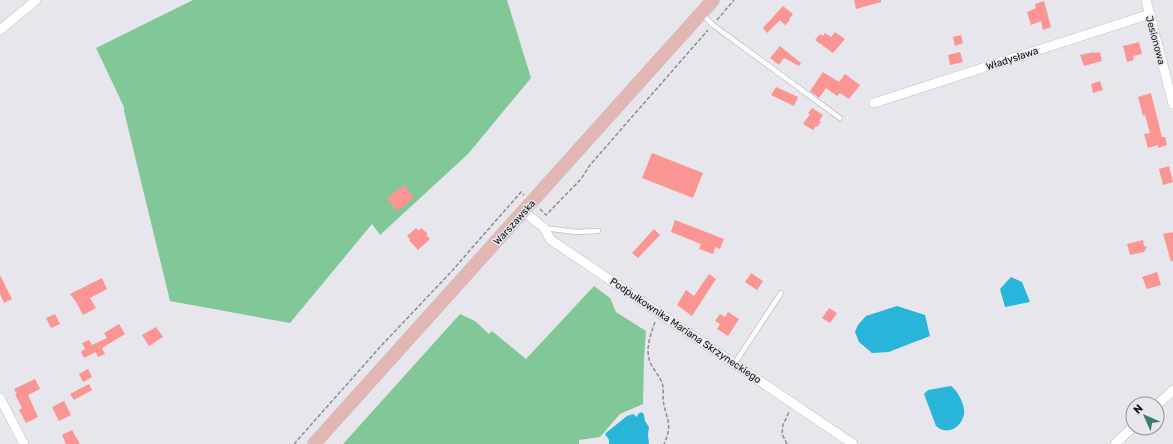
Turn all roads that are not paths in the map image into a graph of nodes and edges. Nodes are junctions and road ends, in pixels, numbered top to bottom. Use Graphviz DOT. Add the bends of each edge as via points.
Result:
graph roads {
  1 [pos="36,0"];
  2 [pos="713,0"];
  3 [pos="1146,0"];
  4 [pos="701,13"];
  5 [pos="1150,14"];
  6 [pos="0,30"];
  7 [pos="874,102"];
  8 [pos="1173,104"];
  9 [pos="840,118"];
  10 [pos="523,211"];
  11 [pos="543,227"];
  12 [pos="598,230"];
  13 [pos="781,293"];
  14 [pos="735,363"];
  15 [pos="1173,390"];
  16 [pos="0,398"];
  17 [pos="1165,398"];
  18 [pos="1125,435"];
  19 [pos="24,444"];
  20 [pos="314,444"];
  21 [pos="853,444"];
  22 [pos="1114,444"];
  1 -- 6 [label="street"];
  2 -- 4 [label="main road, Warszawska"];
  3 -- 5 [label="street, Jesionowa"];
  4 -- 9 [label="lane"];
  4 -- 10 [label="main road, Warszawska"];
  5 -- 7 [label="street, Władysława"];
  5 -- 8 [label="street, Jesionowa"];
  10 -- 11 [label="street, Podpułkownika Mariana Skrzyneckiego"];
  10 -- 20 [label="main road, Warszawska"];
  11 -- 12 [label="lane" via="577,232"];
  11 -- 14 [label="street, Podpułkownika Mariana Skrzyneckiego" via="552,240"];
  13 -- 14 [label="lane"];
  14 -- 21 [label="street, Podpułkownika Mariana Skrzyneckiego"];
  15 -- 17 [label="street"];
  16 -- 19 [label="street"];
  18 -- 22 [label="street"];
}
